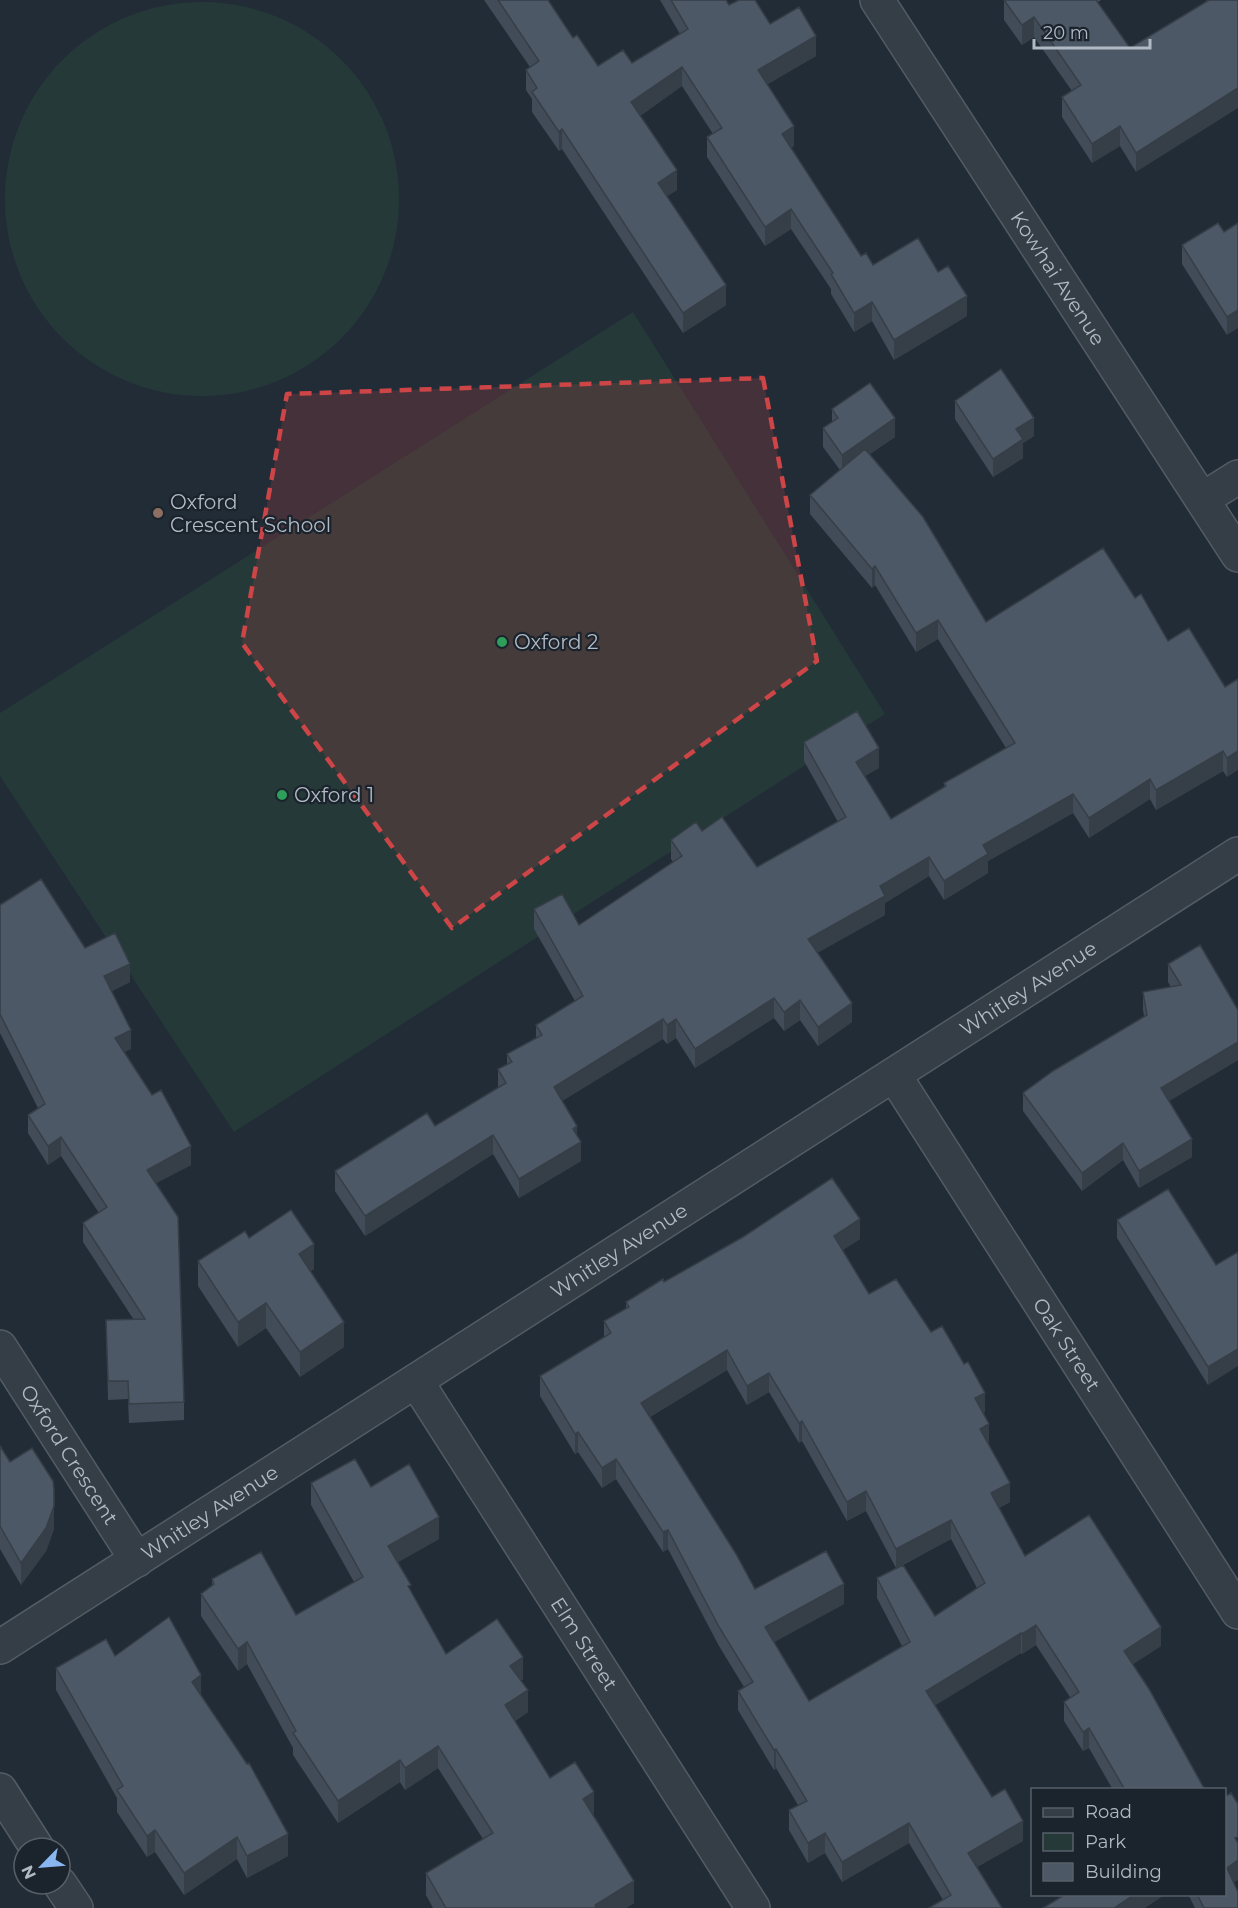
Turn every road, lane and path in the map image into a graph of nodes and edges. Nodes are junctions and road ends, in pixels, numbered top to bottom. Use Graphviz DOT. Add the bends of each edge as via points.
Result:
graph roads {
  1 [pos="878,0"];
  2 [pos="1238,477"];
  3 [pos="1203,499"];
  4 [pos="1238,555"];
  5 [pos="1238,854"];
  6 [pos="894,1075"];
  7 [pos="0,1347"];
  8 [pos="416,1381"];
  9 [pos="137,1560"];
  10 [pos="1238,1612"];
  11 [pos="0,1647"];
  12 [pos="0,1790"];
  13 [pos="29,1836"];
  14 [pos="753,1908"];
  1 -- 3 [label="street, Kowhai Avenue"];
  2 -- 3 [label="street"];
  3 -- 4 [label="street, Kowhai Avenue"];
  5 -- 6 [label="street, Whitley Avenue"];
  6 -- 8 [label="street, Whitley Avenue"];
  6 -- 10 [label="street, Oak Street"];
  7 -- 9 [label="street, Oxford Crescent"];
  8 -- 9 [label="street, Whitley Avenue"];
  8 -- 14 [label="street, Elm Street"];
  9 -- 11 [label="street, Whitley Avenue"];
  12 -- 13 [label="street"];
}
